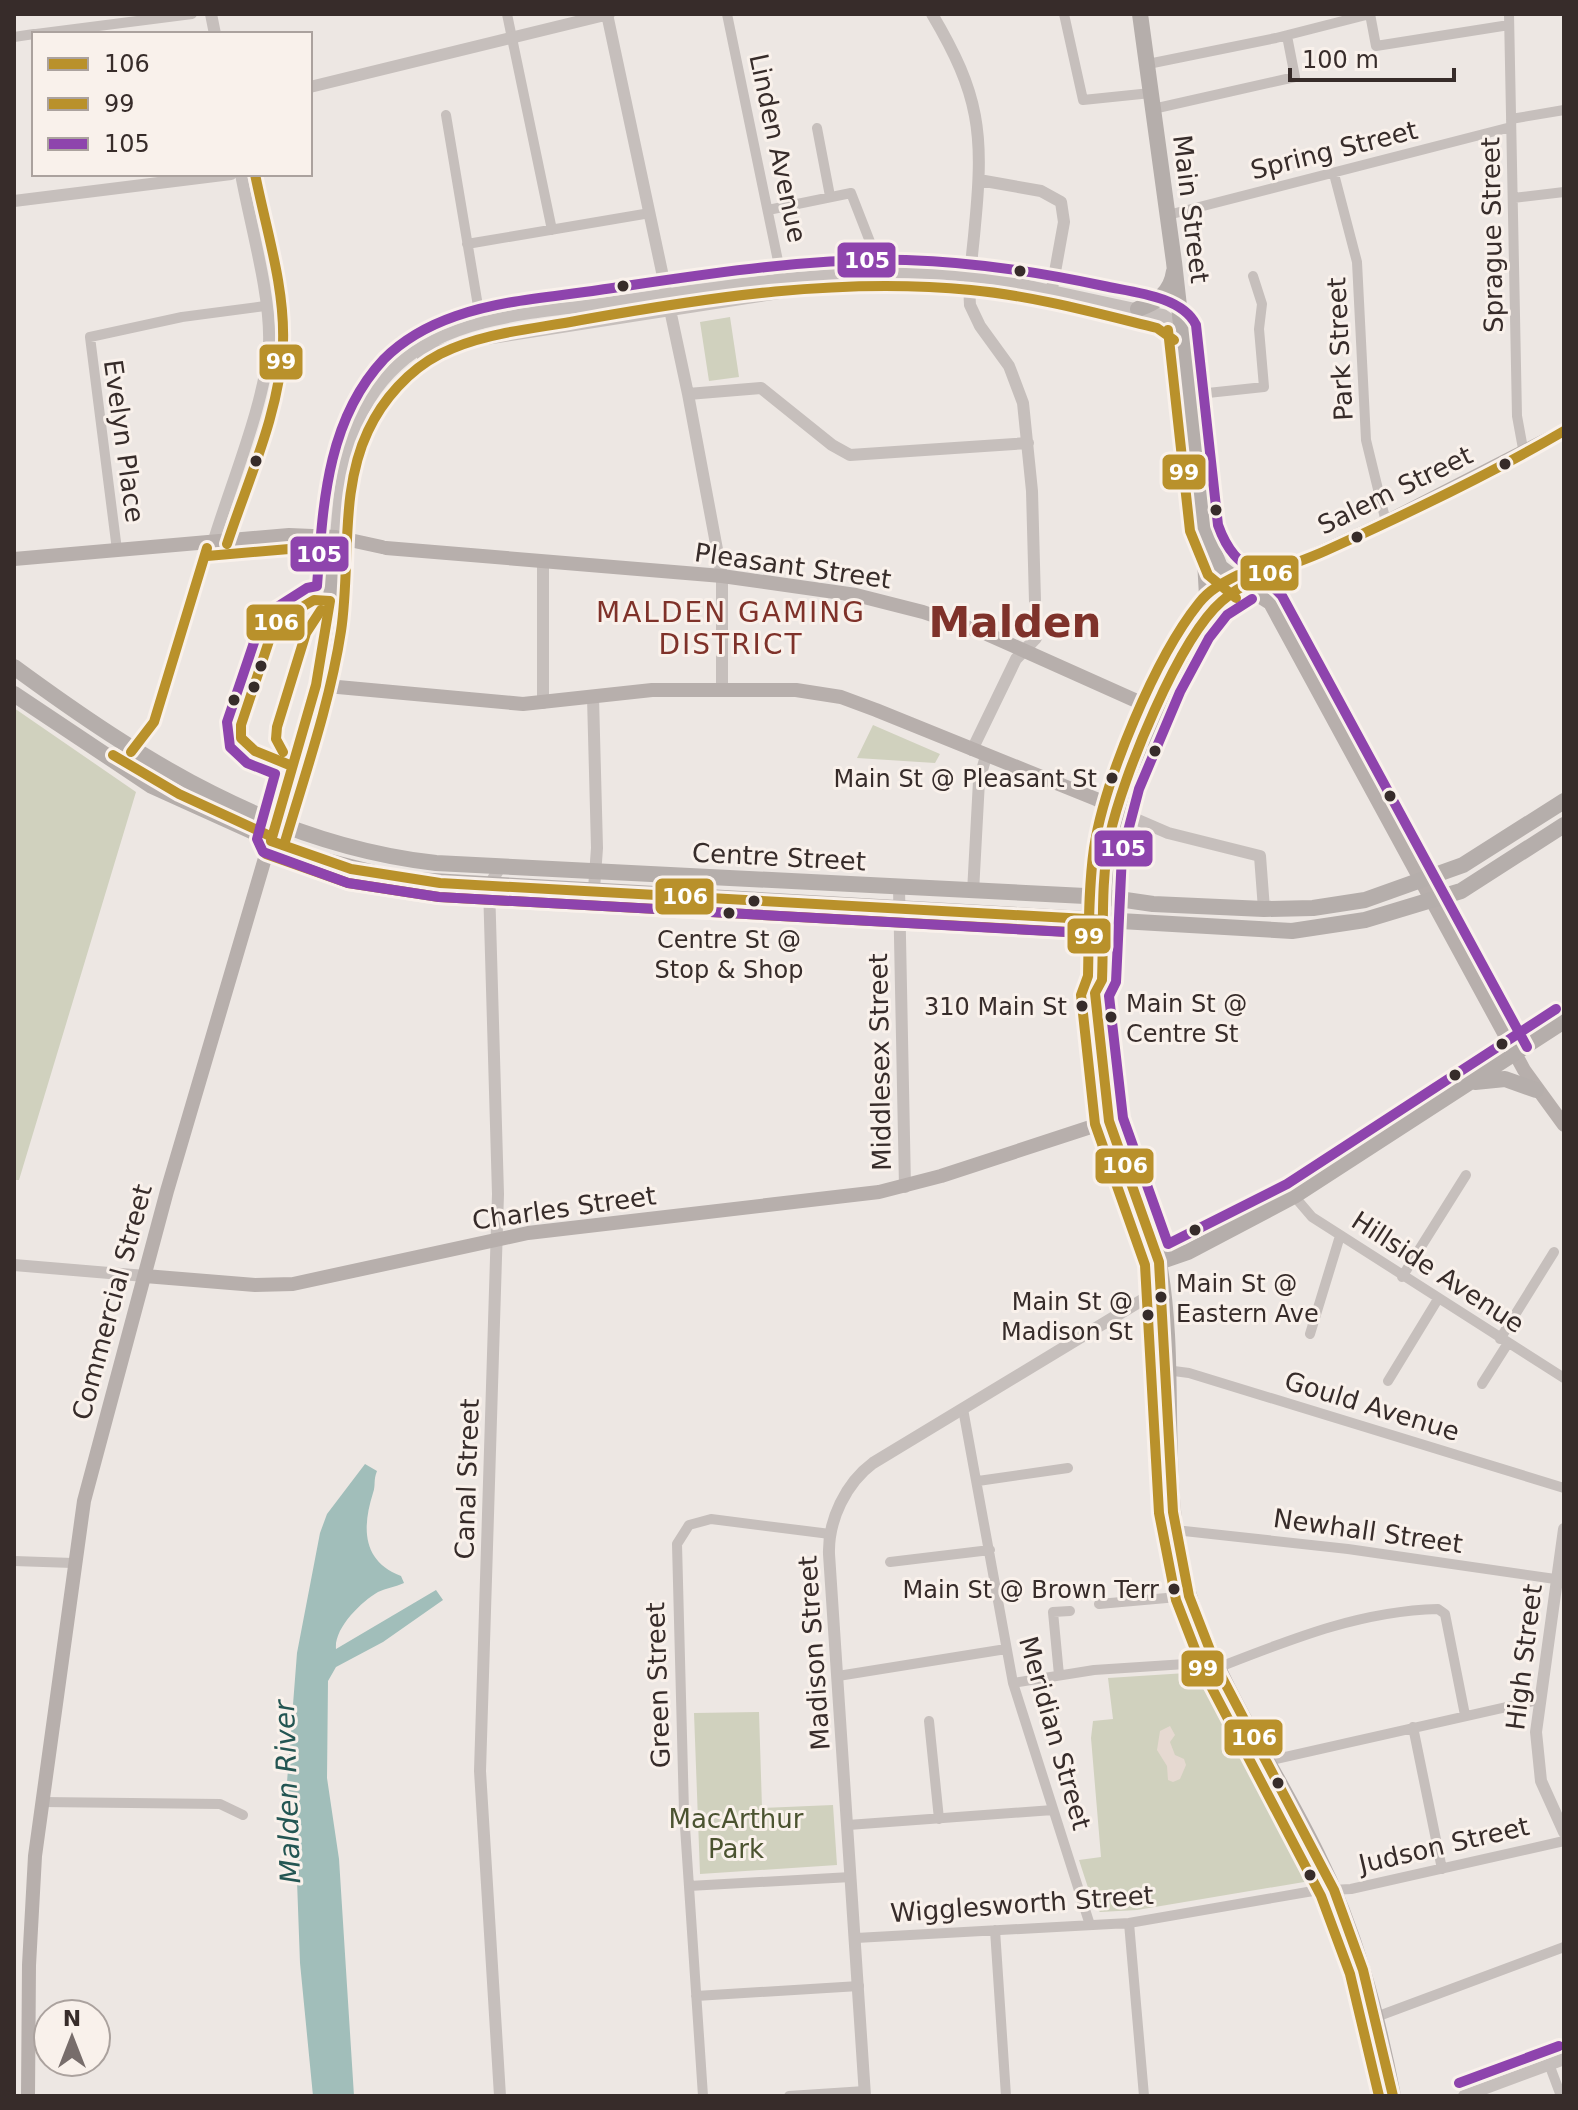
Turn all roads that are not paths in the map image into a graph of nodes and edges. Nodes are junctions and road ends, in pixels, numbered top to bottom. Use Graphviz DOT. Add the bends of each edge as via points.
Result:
graph roads {
  1 [pos="192,14"];
  2 [pos="507,14"];
  3 [pos="608,14"];
  4 [pos="727,14"];
  5 [pos="932,14"];
  6 [pos="1064,14"];
  7 [pos="1140,14"];
  8 [pos="1370,14"];
  9 [pos="1509,20"];
  10 [pos="51,32"];
  11 [pos="1287,36"];
  12 [pos="512,38"];
  13 [pos="1148,64"];
  14 [pos="312,87"];
  15 [pos="1152,101"];
  16 [pos="1564,110"];
  17 [pos="446,115"];
  18 [pos="1511,123"];
  19 [pos="817,128"];
  20 [pos="1334,174"];
  21 [pos="215,176"];
  22 [pos="241,176"];
  23 [pos="979,180"];
  24 [pos="1564,192"];
  25 [pos="830,196"];
  26 [pos="1513,198"];
  27 [pos="14,201"];
  28 [pos="768,210"];
  29 [pos="650,213"];
  30 [pos="1168,215"];
  31 [pos="552,230"];
  32 [pos="467,244"];
  33 [pos="1174,262"];
  34 [pos="877,273"];
  35 [pos="1253,276"];
  36 [pos="779,277"];
  37 [pos="948,280"];
  38 [pos="779,292"];
  39 [pos="667,294"];
  40 [pos="1051,295"];
  41 [pos="265,306"];
  42 [pos="1138,309"];
  43 [pos="671,310"];
  44 [pos="520,317"];
  45 [pos="481,324"];
  46 [pos="1182,328"];
  47 [pos="523,334"];
  48 [pos="381,386"];
  49 [pos="688,394"];
  50 [pos="1189,395"];
  51 [pos="1564,431"];
  52 [pos="1028,443"];
  53 [pos="1524,454"];
  54 [pos="1386,522"];
  55 [pos="1204,528"];
  56 [pos="336,537"];
  57 [pos="210,541"];
  58 [pos="117,550"];
  59 [pos="14,559"];
  60 [pos="543,563"];
  61 [pos="722,576"];
  62 [pos="1245,587"];
  63 [pos="1208,614"];
  64 [pos="1024,650"];
  65 [pos="14,667"];
  66 [pos="316,685"];
  67 [pos="722,689"];
  68 [pos="14,694"];
  69 [pos="593,697"];
  70 [pos="543,703"];
  71 [pos="1159,711"];
  72 [pos="979,753"];
  73 [pos="1564,801"];
  74 [pos="1117,811"];
  75 [pos="276,823"];
  76 [pos="1564,825"];
  77 [pos="271,841"];
  78 [pos="500,867"];
  79 [pos="596,871"];
  80 [pos="1423,882"];
  81 [pos="489,886"];
  82 [pos="899,888"];
  83 [pos="594,889"];
  84 [pos="973,892"];
  85 [pos="1099,892"];
  86 [pos="1434,901"];
  87 [pos="897,907"];
  88 [pos="1264,909"];
  89 [pos="1096,920"];
  90 [pos="1564,1021"];
  91 [pos="1515,1054"];
  92 [pos="1470,1083"];
  93 [pos="1536,1090"];
  94 [pos="1109,1121"];
  95 [pos="1564,1125"];
  96 [pos="1466,1175"];
  97 [pos="905,1187"];
  98 [pos="1294,1196"];
  99 [pos="1340,1236"];
  100 [pos="498,1238"];
  101 [pos="1554,1252"];
  102 [pos="1159,1262"];
  103 [pos="15,1265"];
  104 [pos="145,1276"];
  105 [pos="1402,1277"];
  106 [pos="1162,1288"];
  107 [pos="1438,1299"];
  108 [pos="1310,1334"];
  109 [pos="1504,1341"];
  110 [pos="1166,1370"];
  111 [pos="1564,1378"];
  112 [pos="1388,1381"];
  113 [pos="1482,1384"];
  114 [pos="963,1409"];
  115 [pos="1068,1468"];
  116 [pos="978,1481"];
  117 [pos="1564,1488"];
  118 [pos="1564,1529"];
  119 [pos="1175,1530"];
  120 [pos="830,1534"];
  121 [pos="990,1550"];
  122 [pos="14,1561"];
  123 [pos="890,1562"];
  124 [pos="73,1563"];
  125 [pos="1558,1582"];
  126 [pos="1189,1596"];
  127 [pos="1099,1604"];
  128 [pos="1070,1611"];
  129 [pos="1006,1649"];
  130 [pos="1215,1664"];
  131 [pos="1059,1675"];
  132 [pos="838,1676"];
  133 [pos="1013,1683"];
  134 [pos="1538,1700"];
  135 [pos="1465,1715"];
  136 [pos="929,1721"];
  137 [pos="1413,1727"];
  138 [pos="1267,1761"];
  139 [pos="42,1802"];
  140 [pos="1053,1810"];
  141 [pos="243,1815"];
  142 [pos="939,1819"];
  143 [pos="848,1825"];
  144 [pos="1564,1832"];
  145 [pos="1564,1841"];
  146 [pos="1442,1869"];
  147 [pos="851,1877"];
  148 [pos="689,1886"];
  149 [pos="1334,1890"];
  150 [pos="1129,1923"];
  151 [pos="1090,1925"];
  152 [pos="995,1930"];
  153 [pos="856,1938"];
  154 [pos="1564,1947"];
  155 [pos="859,1986"];
  156 [pos="696,1996"];
  157 [pos="1376,2017"];
  158 [pos="1564,2059"];
  159 [pos="1549,2064"];
  160 [pos="1491,2091"];
  161 [pos="865,2094"];
  162 [pos="28,2096"];
  163 [pos="500,2096"];
  164 [pos="703,2096"];
  165 [pos="789,2096"];
  166 [pos="1006,2096"];
  167 [pos="1144,2096"];
  168 [pos="1393,2096"];
  169 [pos="1464,2096"];
  170 [pos="1561,2096"];
  1 -- 10 [label="street"];
  2 -- 12 [label="street"];
  3 -- 12 [label="street"];
  3 -- 29 [label="street"];
  4 -- 28 [label="street, Linden Avenue"];
  5 -- 23 [label="street" via="974,104 981,141"];
  6 -- 15 [label="street" via="1083,100"];
  7 -- 13 [label="main road, Main Street"];
  8 -- 9 [label="street" via="1376,46"];
  8 -- 11 [label="street"];
  9 -- 18 [label="street, Sprague Street"];
  11 -- 13 [label="street"];
  11 -- 15 [label="street" via="1295,77"];
  12 -- 14 [label="street"];
  12 -- 31 [label="street"];
  13 -- 15 [label="main road, Main Street"];
  15 -- 30 [label="main road, Main Street"];
  16 -- 18 [label="street, Spring Street"];
  17 -- 32 [label="street"];
  18 -- 20 [label="street, Spring Street"];
  18 -- 26 [label="street, Sprague Street"];
  19 -- 25 [label="street"];
  20 -- 30 [label="street, Spring Street"];
  20 -- 54 [label="street, Park Street" via="1357,262 1366,440"];
  21 -- 27 [label="street"];
  22 -- 41 [label="street"];
  23 -- 40 [label="street" via="1041,191 1061,202 1064,222"];
  23 -- 52 [label="street" via="970,305 1016,379"];
  24 -- 26 [label="street"];
  25 -- 28 [label="street"];
  25 -- 34 [label="street" via="852,194"];
  26 -- 53 [label="street, Sprague Street" via="1518,436"];
  28 -- 36 [label="street, Linden Avenue"];
  29 -- 31 [label="street"];
  29 -- 39 [label="street"];
  30 -- 33 [label="main road, Main Street"];
  31 -- 32 [label="street"];
  32 -- 45 [label="street"];
  33 -- 42 [label="main road" via="1170,287"];
  33 -- 46 [label="main road, Main Street"];
  34 -- 36 [label="street"];
  34 -- 37 [label="street"];
  35 -- 50 [label="street" via="1262,304 1264,387"];
  36 -- 38 [label="street, Linden Avenue"];
  36 -- 39 [label="street"];
  37 -- 38 [label="street"];
  37 -- 40 [label="street, bridge"];
  38 -- 43 [label="street"];
  39 -- 43 [label="street"];
  39 -- 44 [label="street"];
  40 -- 42 [label="street"];
  40 -- 46 [label="street" via="1164,328"];
  41 -- 57 [label="street" via="267,361"];
  41 -- 58 [label="street, Evelyn Place" via="90,337"];
  42 -- 46 [label="street" via="1169,318"];
  43 -- 47 [label="street"];
  43 -- 49 [label="street"];
  44 -- 45 [label="street"];
  44 -- 47 [label="street"];
  45 -- 48 [label="street" via="448,335 404,360"];
  46 -- 50 [label="main road, Main Street"];
  47 -- 48 [label="street" via="444,347"];
  48 -- 56 [label="street" via="346,450"];
  49 -- 52 [label="street" via="757,387 852,455"];
  49 -- 61 [label="street"];
  50 -- 55 [label="main road, Main Street"];
  51 -- 53 [label="main road, Salem Street"];
  52 -- 64 [label="street" via="1036,632"];
  53 -- 54 [label="main road, Salem Street"];
  54 -- 62 [label="main road, Salem Street"];
  55 -- 62 [label="main road, Main Street" via="1216,562"];
  55 -- 63 [label="main road"];
  56 -- 57 [label="main road, Pleasant Street"];
  56 -- 60 [label="main road, Pleasant Street"];
  56 -- 66 [label="main road, Commercial Street"];
  57 -- 58 [label="main road, Pleasant Street"];
  58 -- 59 [label="main road, Pleasant Street"];
  60 -- 61 [label="main road, Pleasant Street"];
  60 -- 70 [label="street"];
  61 -- 64 [label="main road, Pleasant Street" via="882,601"];
  61 -- 67 [label="street"];
  62 -- 63 [label="main road"];
  62 -- 80 [label="main road" via="1270,603"];
  63 -- 71 [label="main road"];
  64 -- 71 [label="main road, Pleasant Street"];
  64 -- 72 [label="street"];
  65 -- 75 [label="main road, Centre Street" via="153,763"];
  66 -- 70 [label="main road"];
  66 -- 75 [label="main road, Commercial Street"];
  67 -- 69 [label="main road"];
  67 -- 72 [label="main road" via="841,697"];
  68 -- 77 [label="main road, Centre Street" via="135,777"];
  69 -- 70 [label="main road"];
  69 -- 79 [label="street"];
  71 -- 74 [label="main road"];
  72 -- 74 [label="main road"];
  72 -- 84 [label="street"];
  73 -- 80 [label="main road, Centre Street" via="1473,859"];
  74 -- 85 [label="main road"];
  74 -- 88 [label="street" via="1168,833 1260,856"];
  75 -- 77 [label="main road, Commercial Street"];
  75 -- 78 [label="main road, Centre Street" via="381,855"];
  76 -- 86 [label="main road, Centre Street" via="1489,876"];
  77 -- 81 [label="main road, Centre Street" via="372,874"];
  77 -- 104 [label="main road, Commercial Street"];
  78 -- 79 [label="main road, Centre Street"];
  78 -- 81 [label="street"];
  79 -- 82 [label="main road, Centre Street"];
  79 -- 83 [label="street"];
  80 -- 86 [label="main road"];
  80 -- 88 [label="main road, Centre Street" via="1339,905"];
  81 -- 83 [label="main road, Centre Street"];
  81 -- 100 [label="street, Canal Street"];
  82 -- 84 [label="main road, Centre Street"];
  82 -- 87 [label="street, Middlesex Street"];
  83 -- 87 [label="main road, Centre Street"];
  84 -- 85 [label="main road, Centre Street"];
  85 -- 88 [label="main road, Centre Street" via="1153,904"];
  85 -- 89 [label="main road"];
  86 -- 89 [label="main road, Centre Street" via="1365,920 1292,931"];
  86 -- 91 [label="main road"];
  87 -- 89 [label="main road, Centre Street"];
  87 -- 97 [label="street, Middlesex Street"];
  89 -- 94 [label="main road" via="1102,980 1095,993"];
  90 -- 91 [label="main road"];
  91 -- 92 [label="main road"];
  91 -- 93 [label="main road"];
  92 -- 93 [label="main road" via="1505,1079"];
  92 -- 98 [label="main road"];
  93 -- 95 [label="main road"];
  94 -- 97 [label="main road, Charles Street"];
  94 -- 102 [label="main road"];
  96 -- 105 [label="street"];
  97 -- 100 [label="main road, Charles Street"];
  98 -- 99 [label="street, Hillside Avenue" via="1307,1213"];
  98 -- 102 [label="main road"];
  99 -- 105 [label="street, Hillside Avenue"];
  99 -- 108 [label="street"];
  100 -- 104 [label="main road, Charles Street" via="294,1284"];
  100 -- 163 [label="street, Canal Street" via="480,1771"];
  101 -- 109 [label="street"];
  102 -- 106 [label="main road"];
  103 -- 104 [label="street, Charles Street"];
  104 -- 124 [label="main road, Commercial Street" via="88,1479"];
  105 -- 107 [label="street, Hillside Avenue"];
  106 -- 110 [label="main road"];
  106 -- 114 [label="street, Madison Street"];
  107 -- 109 [label="street, Hillside Avenue"];
  107 -- 112 [label="street"];
  109 -- 111 [label="street, Hillside Avenue"];
  109 -- 113 [label="street"];
  110 -- 117 [label="street, Gould Avenue"];
  110 -- 119 [label="main road"];
  114 -- 116 [label="street, Meridian Street"];
  114 -- 120 [label="street, Madison Street" via="861,1472"];
  115 -- 116 [label="street"];
  116 -- 121 [label="street, Meridian Street"];
  118 -- 125 [label="street, High Street"];
  119 -- 125 [label="street, Newhall Street" via="1348,1549"];
  119 -- 126 [label="main road"];
  120 -- 132 [label="street, Madison Street"];
  120 -- 148 [label="street, Green Street" via="734,1519 698,1521 680,1536"];
  121 -- 123 [label="street"];
  121 -- 129 [label="street, Meridian Street"];
  122 -- 124 [label="street"];
  124 -- 139 [label="main road, Commercial Street"];
  125 -- 134 [label="street, High Street"];
  126 -- 127 [label="street"];
  126 -- 130 [label="main road"];
  128 -- 131 [label="street" via="1053,1612"];
  129 -- 132 [label="street"];
  129 -- 133 [label="street, Meridian Street"];
  130 -- 131 [label="street"];
  130 -- 135 [label="street" via="1336,1624 1438,1609 1445,1614"];
  130 -- 138 [label="main road"];
  131 -- 133 [label="street"];
  132 -- 143 [label="street, Madison Street"];
  133 -- 140 [label="street, Meridian Street"];
  134 -- 135 [label="street"];
  134 -- 144 [label="street, High Street" via="1539,1770"];
  135 -- 137 [label="street"];
  136 -- 142 [label="street"];
  137 -- 138 [label="street"];
  137 -- 146 [label="street"];
  138 -- 149 [label="main road"];
  139 -- 141 [label="street" via="220,1804"];
  139 -- 162 [label="main road, Commercial Street" via="31,1900"];
  140 -- 142 [label="street"];
  140 -- 151 [label="street, Meridian Street"];
  142 -- 143 [label="street"];
  143 -- 147 [label="street, Madison Street"];
  145 -- 146 [label="street, Judson Street"];
  146 -- 149 [label="street, Judson Street"];
  147 -- 148 [label="street"];
  147 -- 153 [label="street, Madison Street"];
  148 -- 156 [label="street, Green Street"];
  149 -- 150 [label="street, Wigglesworth Street"];
  149 -- 157 [label="main road"];
  150 -- 151 [label="street, Wigglesworth Street"];
  150 -- 167 [label="street"];
  151 -- 152 [label="street, Wigglesworth Street"];
  152 -- 153 [label="street, Wigglesworth Street"];
  152 -- 166 [label="street"];
  153 -- 155 [label="street, Madison Street"];
  154 -- 157 [label="street"];
  155 -- 156 [label="street"];
  155 -- 161 [label="street, Madison Street"];
  156 -- 164 [label="street, Green Street"];
  157 -- 168 [label="main road"];
  158 -- 159 [label="street"];
  159 -- 160 [label="street"];
  159 -- 170 [label="street"];
  160 -- 169 [label="street"];
  161 -- 165 [label="street"];
}
